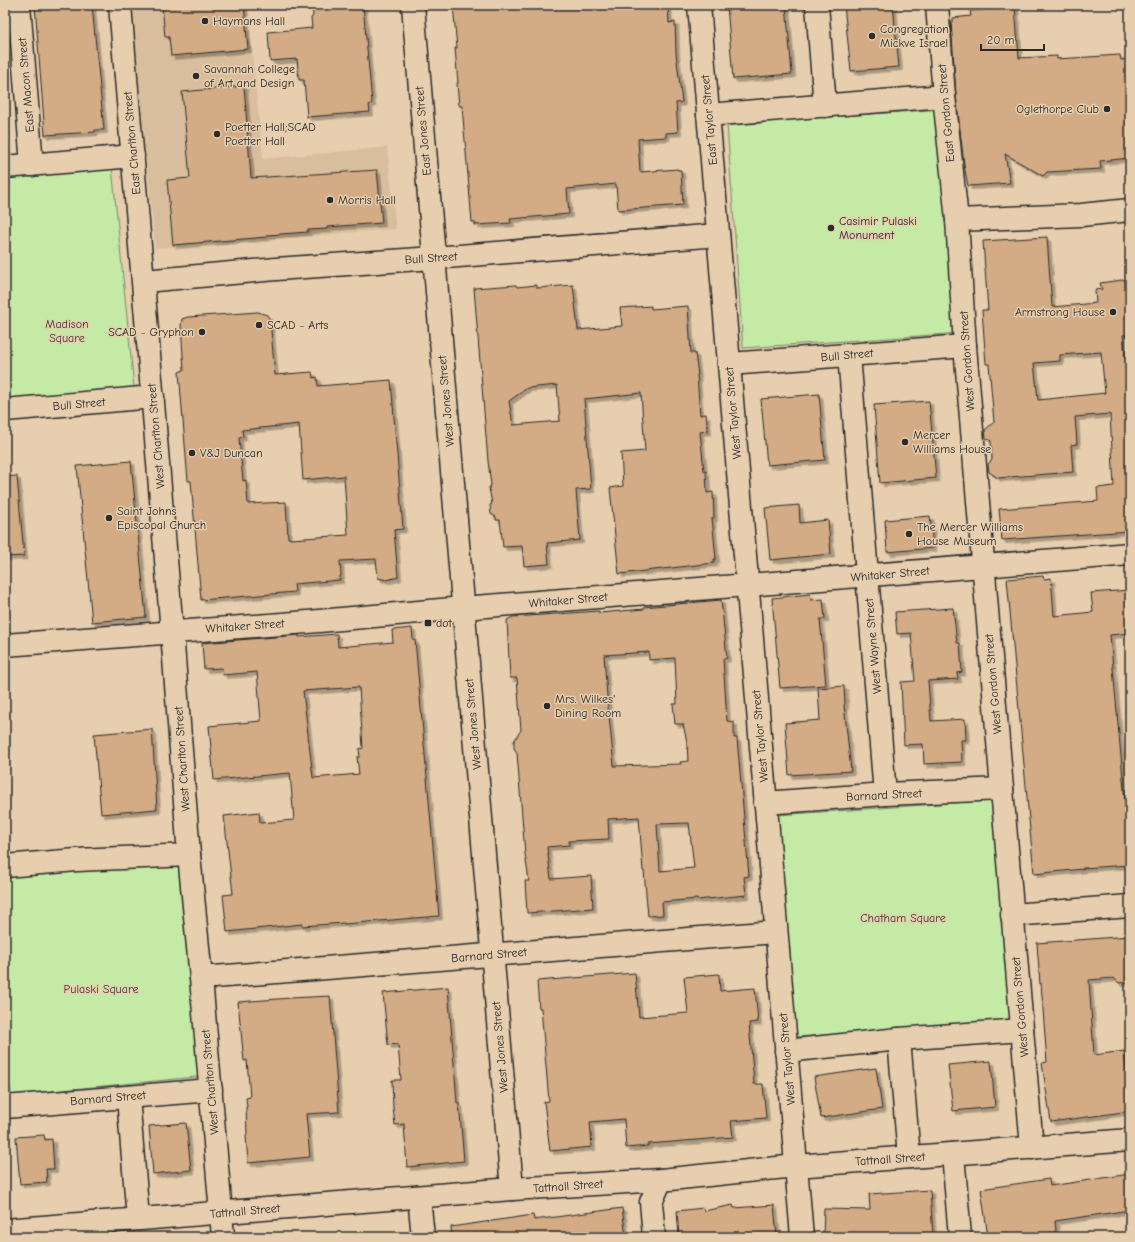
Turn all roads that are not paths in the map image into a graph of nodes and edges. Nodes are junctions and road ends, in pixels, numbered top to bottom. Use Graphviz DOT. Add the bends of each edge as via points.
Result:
graph roads {
  1 [pos="19,5"];
  2 [pos="120,5"];
  3 [pos="413,5"];
  4 [pos="699,5"];
  5 [pos="817,5"];
  6 [pos="937,5"];
  7 [pos="944,96"];
  8 [pos="825,106"];
  9 [pos="708,115"];
  10 [pos="133,156"];
  11 [pos="32,165"];
  12 [pos="5,167"];
  13 [pos="1130,210"];
  14 [pos="957,220"];
  15 [pos="718,235"];
  16 [pos="434,258"];
  17 [pos="144,281"];
  18 [pos="965,346"];
  19 [pos="849,355"];
  20 [pos="729,364"];
  21 [pos="152,397"];
  22 [pos="5,410"];
  23 [pos="1130,554"];
  24 [pos="984,566"];
  25 [pos="867,576"];
  26 [pos="747,585"];
  27 [pos="463,608"];
  28 [pos="172,632"];
  29 [pos="5,645"];
  30 [pos="1002,789"];
  31 [pos="885,794"];
  32 [pos="765,803"];
  33 [pos="189,855"];
  34 [pos="5,866"];
  35 [pos="1130,906"];
  36 [pos="1012,916"];
  37 [pos="776,932"];
  38 [pos="492,955"];
  39 [pos="201,978"];
  40 [pos="1022,1030"];
  41 [pos="899,1039"];
  42 [pos="786,1051"];
  43 [pos="211,1090"];
  44 [pos="128,1096"];
  45 [pos="5,1107"];
  46 [pos="1130,1140"];
  47 [pos="1032,1148"];
  48 [pos="953,1154"];
  49 [pos="908,1157"];
  50 [pos="796,1166"];
  51 [pos="661,1180"];
  52 [pos="512,1190"];
  53 [pos="419,1197"];
  54 [pos="221,1213"];
  55 [pos="138,1219"];
  56 [pos="5,1230"];
  57 [pos="223,1237"];
  58 [pos="423,1237"];
  59 [pos="654,1237"];
  60 [pos="802,1237"];
  61 [pos="960,1237"];
  1 -- 11 [label="street, East Macon Street"];
  2 -- 10 [label="street, East Charlton Street"];
  3 -- 16 [label="street, East Jones Street"];
  4 -- 9 [label="street, East Taylor Street"];
  5 -- 8 [label="street"];
  6 -- 7 [label="street, East Gordon Street"];
  7 -- 8 [label="street"];
  7 -- 14 [label="street, East Gordon Street"];
  8 -- 9 [label="street"];
  9 -- 15 [label="street, East Taylor Street"];
  10 -- 11 [label="street"];
  10 -- 17 [label="street, East Charlton Street"];
  11 -- 12 [label="street"];
  13 -- 14 [label="street" via="1081,215"];
  14 -- 18 [label="street, West Gordon Street"];
  15 -- 16 [label="street, Bull Street"];
  15 -- 20 [label="street, West Taylor Street"];
  16 -- 17 [label="street, Bull Street"];
  16 -- 27 [label="street, West Jones Street"];
  17 -- 21 [label="street, West Charlton Street"];
  18 -- 19 [label="street, Bull Street"];
  18 -- 24 [label="street, West Gordon Street"];
  19 -- 20 [label="street, Bull Street"];
  19 -- 25 [label="street, West Wayne Street"];
  20 -- 26 [label="street, West Taylor Street"];
  21 -- 22 [label="street, Bull Street"];
  21 -- 28 [label="street, West Charlton Street"];
  23 -- 24 [label="street, Whitaker Street"];
  24 -- 25 [label="street, Whitaker Street"];
  24 -- 30 [label="street, West Gordon Street"];
  25 -- 26 [label="street, Whitaker Street"];
  25 -- 31 [label="street, West Wayne Street"];
  26 -- 27 [label="street, Whitaker Street"];
  26 -- 32 [label="street, West Taylor Street"];
  27 -- 28 [label="street, Whitaker Street"];
  27 -- 38 [label="street, West Jones Street"];
  28 -- 29 [label="street, Whitaker Street"];
  28 -- 33 [label="street, West Charlton Street"];
  30 -- 31 [label="street, Barnard Street"];
  30 -- 36 [label="street, West Gordon Street"];
  31 -- 32 [label="street, Barnard Street"];
  32 -- 37 [label="street, West Taylor Street"];
  33 -- 34 [label="street"];
  33 -- 39 [label="street, West Charlton Street"];
  35 -- 36 [label="street"];
  36 -- 40 [label="street, West Gordon Street"];
  37 -- 38 [label="street, Barnard Street"];
  37 -- 42 [label="street, West Taylor Street"];
  38 -- 39 [label="street, Barnard Street"];
  38 -- 52 [label="street, West Jones Street"];
  39 -- 43 [label="street, West Charlton Street"];
  40 -- 41 [label="street"];
  40 -- 47 [label="street, West Gordon Street"];
  41 -- 42 [label="street"];
  41 -- 49 [label="street"];
  42 -- 50 [label="street, West Taylor Street"];
  43 -- 44 [label="street, Barnard Street"];
  43 -- 54 [label="street, West Charlton Street"];
  44 -- 45 [label="street, Barnard Street"];
  44 -- 55 [label="street"];
  46 -- 47 [label="street, Tattnall Street"];
  47 -- 48 [label="street, Tattnall Street"];
  48 -- 49 [label="street, Tattnall Street"];
  48 -- 61 [label="street"];
  49 -- 50 [label="street, Tattnall Street"];
  50 -- 51 [label="street, Tattnall Street"];
  50 -- 60 [label="street, West Taylor Street"];
  51 -- 52 [label="street, Tattnall Street"];
  51 -- 59 [label="street" via="651,1202"];
  52 -- 53 [label="street, Tattnall Street"];
  53 -- 54 [label="street, Tattnall Street"];
  53 -- 58 [label="street"];
  54 -- 55 [label="street, Tattnall Street"];
  54 -- 57 [label="street, West Charlton Street"];
  55 -- 56 [label="street, Tattnall Street"];
}
